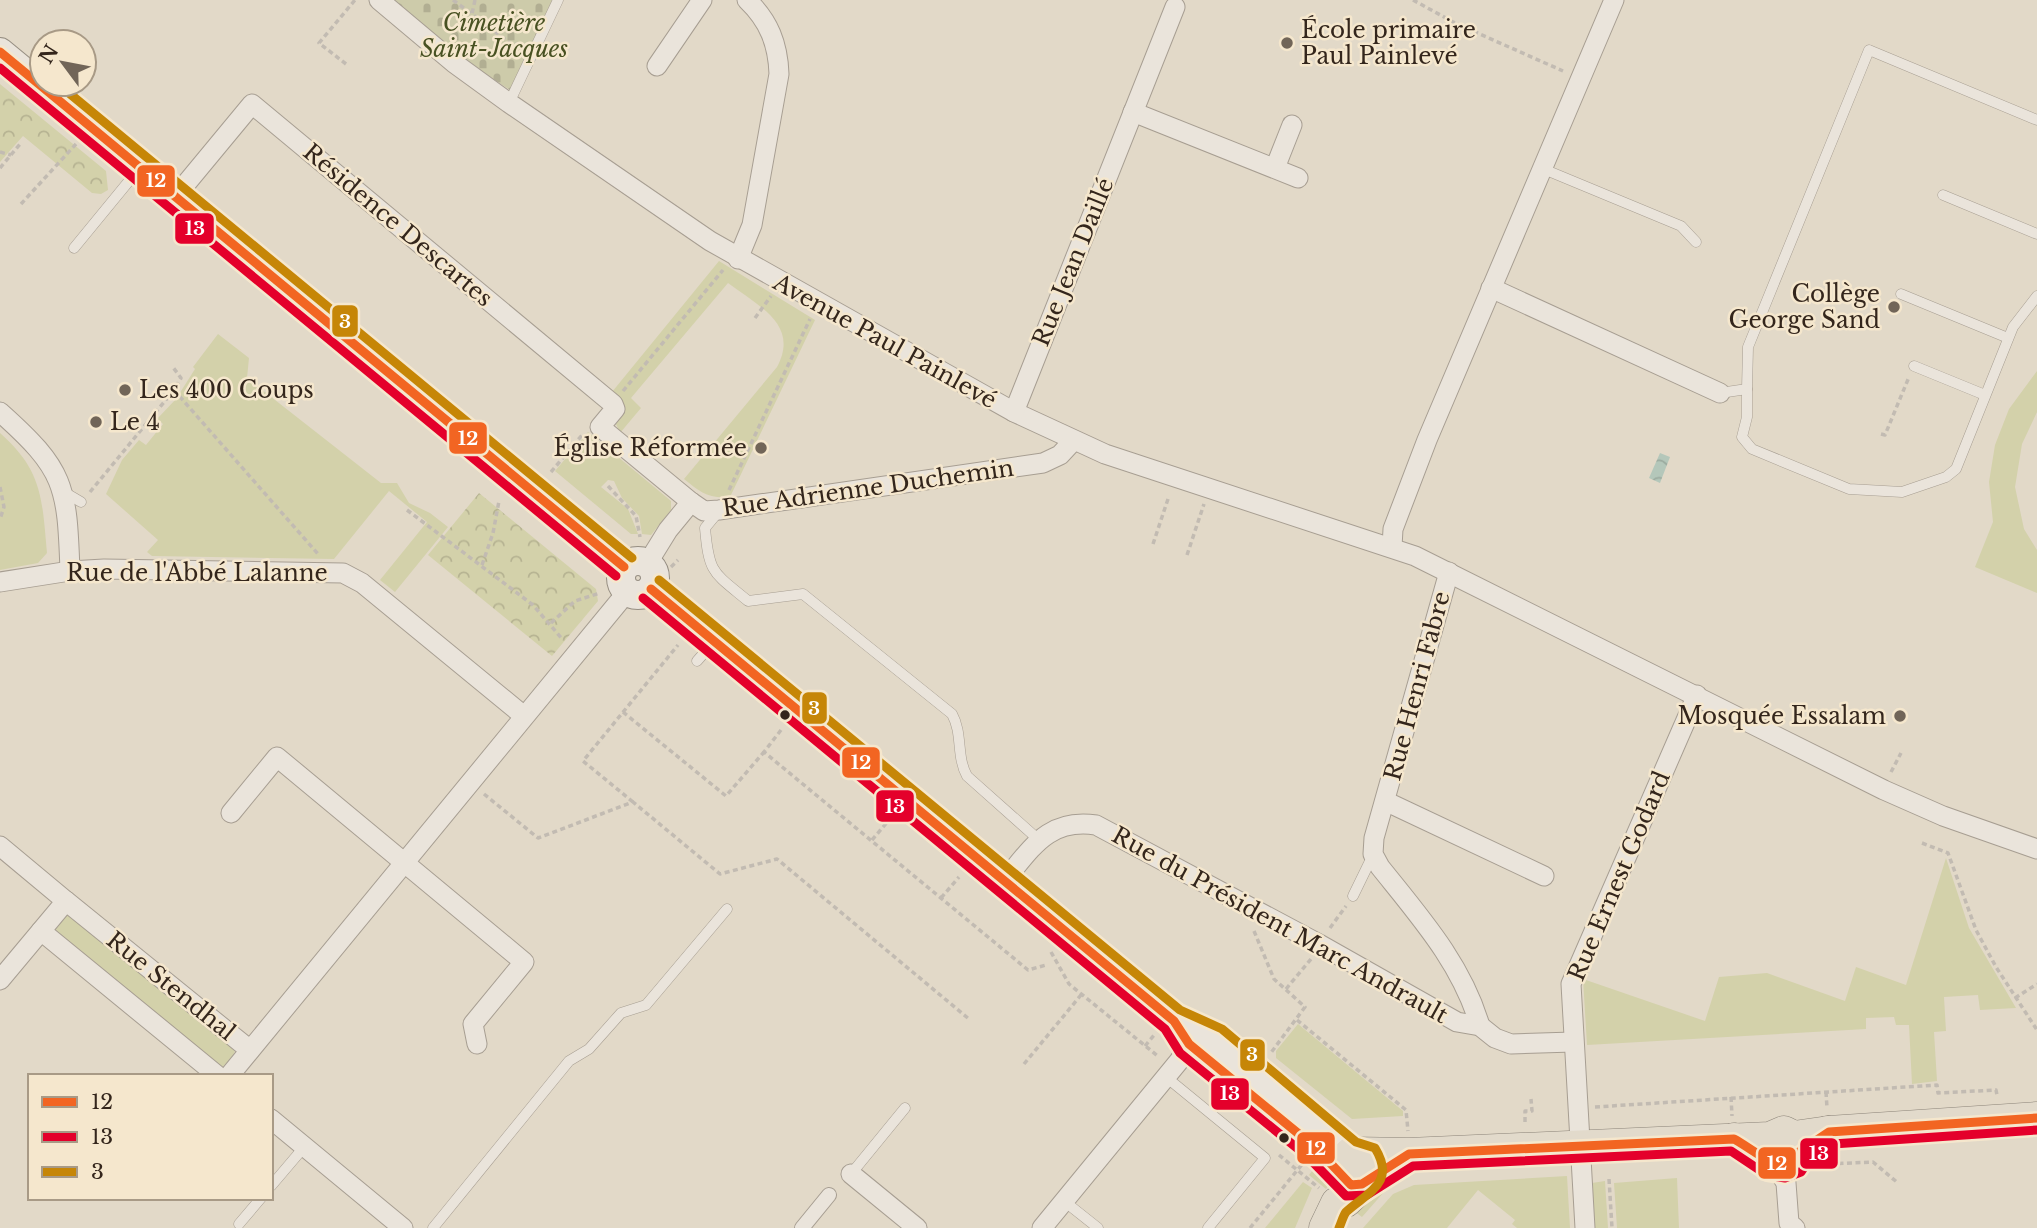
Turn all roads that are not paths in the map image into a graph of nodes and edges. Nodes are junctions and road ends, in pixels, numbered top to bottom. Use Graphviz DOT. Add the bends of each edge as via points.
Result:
graph roads {
  1 [pos="379,0"];
  2 [pos="558,0"];
  3 [pos="702,0"];
  4 [pos="747,0"];
  5 [pos="1614,0"];
  6 [pos="1175,7"];
  7 [pos="0,52"];
  8 [pos="657,66"];
  9 [pos="509,103"];
  10 [pos="1133,112"];
  11 [pos="2037,120"];
  12 [pos="1292,125"];
  13 [pos="141,168"];
  14 [pos="1275,168"];
  15 [pos="1541,168"];
  16 [pos="1298,178"];
  17 [pos="1943,195"];
  18 [pos="175,197"];
  19 [pos="2037,234"];
  20 [pos="1696,242"];
  21 [pos="74,248"];
  22 [pos="732,263"];
  23 [pos="1491,288"];
  24 [pos="1901,294"];
  25 [pos="2037,296"];
  26 [pos="2008,338"];
  27 [pos="1913,366"];
  28 [pos="1747,389"];
  29 [pos="1720,393"];
  30 [pos="1985,395"];
  31 [pos="0,412"];
  32 [pos="1013,412"];
  33 [pos="1073,441"];
  34 [pos="63,492"];
  35 [pos="81,502"];
  36 [pos="691,502"];
  37 [pos="719,510"];
  38 [pos="1392,547"];
  39 [pos="70,570"];
  40 [pos="1449,572"];
  41 [pos="637,573"];
  42 [pos="0,582"];
  43 [pos="1697,695"];
  44 [pos="524,716"];
  45 [pos="1385,802"];
  46 [pos="231,813"];
  47 [pos="1039,840"];
  48 [pos="0,846"];
  49 [pos="2037,849"];
  50 [pos="1373,855"];
  51 [pos="404,861"];
  52 [pos="1544,876"];
  53 [pos="1004,881"];
  54 [pos="1353,896"];
  55 [pos="66,901"];
  56 [pos="727,909"];
  57 [pos="41,931"];
  58 [pos="0,980"];
  59 [pos="1480,1026"];
  60 [pos="1187,1032"];
  61 [pos="1573,1042"];
  62 [pos="477,1044"];
  63 [pos="250,1050"];
  64 [pos="1170,1073"];
  65 [pos="216,1074"];
  66 [pos="231,1074"];
  67 [pos="905,1108"];
  68 [pos="2037,1118"];
  69 [pos="273,1121"];
  70 [pos="305,1146"];
  71 [pos="1581,1146"];
  72 [pos="1784,1156"];
  73 [pos="851,1174"];
  74 [pos="1345,1177"];
  75 [pos="273,1184"];
  76 [pos="829,1195"];
  77 [pos="259,1200"];
  78 [pos="1065,1201"];
  79 [pos="239,1224"];
  80 [pos="403,1228"];
  81 [pos="433,1228"];
  82 [pos="802,1228"];
  83 [pos="917,1228"];
  84 [pos="1042,1228"];
  85 [pos="1098,1228"];
  86 [pos="1208,1228"];
  87 [pos="1586,1228"];
  88 [pos="1795,1228"];
  1 -- 9 [label="street, Avenue Paul Painlevé"];
  2 -- 9 [label="lane"];
  3 -- 8 [label="street"];
  4 -- 22 [label="street" via="768,23 779,52 779,74 752,225"];
  5 -- 15 [label="street"];
  6 -- 10 [label="street, Rue Jean Daillé"];
  7 -- 13 [label="main road"];
  9 -- 22 [label="street, Avenue Paul Painlevé"];
  10 -- 14 [label="street"];
  10 -- 32 [label="street, Rue Jean Daillé"];
  11 -- 28 [label="lane" via="1869,50 1748,347"];
  12 -- 14 [label="street"];
  13 -- 18 [label="main road"];
  13 -- 21 [label="lane"];
  14 -- 16 [label="street"];
  15 -- 20 [label="lane" via="1681,226"];
  15 -- 23 [label="street"];
  17 -- 19 [label="lane"];
  18 -- 36 [label="street, Résidence Descartes" via="252,104 613,404 615,409 600,427"];
  18 -- 41 [label="main road"];
  22 -- 32 [label="street, Avenue Paul Painlevé" via="781,284"];
  23 -- 29 [label="street"];
  23 -- 38 [label="street" via="1406,495"];
  24 -- 26 [label="lane"];
  25 -- 26 [label="lane"];
  26 -- 30 [label="lane"];
  27 -- 30 [label="lane"];
  28 -- 29 [label="lane"];
  28 -- 30 [label="lane" via="1742,437 1752,449 1849,489 1902,492 1951,474"];
  31 -- 34 [label="street" via="46,455"];
  32 -- 33 [label="street, Avenue Paul Painlevé"];
  33 -- 37 [label="street, Rue Adrienne Duchemin" via="1060,455 1043,463"];
  33 -- 38 [label="street, Avenue Paul Painlevé"];
  34 -- 35 [label="lane"];
  34 -- 39 [label="street"];
  36 -- 37 [label="street, Rue Adrienne Duchemin" via="704,511"];
  36 -- 41 [label="street, Rue Adrienne Duchemin"];
  37 -- 47 [label="lane" via="705,528 713,571 748,601 803,594 952,714 959,727 960,762 967,776"];
  38 -- 40 [label="street, Avenue Paul Painlevé"];
  39 -- 42 [label="street, Rue de l'Abbé Lalanne"];
  39 -- 44 [label="street, Rue de l'Abbé Lalanne" via="331,572 353,576"];
  40 -- 43 [label="street, Avenue Paul Painlevé"];
  40 -- 45 [label="street, Rue Henri Fabre"];
  41 -- 44 [label="street, Rue Adrienne Duchemin"];
  41 -- 53 [label="main road" via="706,651"];
  43 -- 49 [label="street, Avenue Paul Painlevé" via="1884,790"];
  43 -- 61 [label="street, Rue Ernest Godard" via="1575,971"];
  44 -- 51 [label="street, Rue Adrienne Duchemin"];
  45 -- 50 [label="street, Rue Henri Fabre"];
  45 -- 52 [label="street, Rue Henri Fabre"];
  46 -- 51 [label="street" via="277,757"];
  47 -- 53 [label="street, Rue du Président Marc Andrault"];
  47 -- 59 [label="street, Rue du Président Marc Andrault" via="1066,824 1096,825 1457,1022"];
  48 -- 55 [label="street, Rue Stendhal"];
  50 -- 54 [label="lane"];
  50 -- 59 [label="street" via="1455,965"];
  51 -- 62 [label="street" via="524,962 473,1024"];
  51 -- 63 [label="street, Rue Adrienne Duchemin"];
  53 -- 60 [label="main road"];
  55 -- 57 [label="street"];
  55 -- 63 [label="street, Rue Stendhal"];
  56 -- 81 [label="lane" via="646,1005 621,1013 589,1049 569,1061"];
  57 -- 58 [label="street"];
  57 -- 65 [label="street, Rue Stendhal"];
  59 -- 61 [label="street, Rue du Président Marc Andrault" via="1511,1044"];
  60 -- 64 [label="street"];
  60 -- 74 [label="main road" via="1215,1039"];
  61 -- 71 [label="street, Rue Ernest Godard"];
  63 -- 66 [label="street, Rue Stendhal"];
  64 -- 78 [label="street"];
  64 -- 86 [label="lane" via="1265,1158"];
  67 -- 73 [label="lane"];
  68 -- 72 [label="main road" via="1829,1132"];
  69 -- 70 [label="street"];
  70 -- 75 [label="lane"];
  70 -- 80 [label="street"];
  71 -- 72 [label="main road" via="1734,1139"];
  71 -- 74 [label="main road" via="1409,1153 1395,1165"];
  71 -- 87 [label="street, Rue Ernest Godard"];
  72 -- 88 [label="street" via="1789,1223"];
  73 -- 83 [label="street"];
  76 -- 82 [label="street"];
  77 -- 79 [label="lane"];
  78 -- 84 [label="street"];
  78 -- 85 [label="lane"];
}
